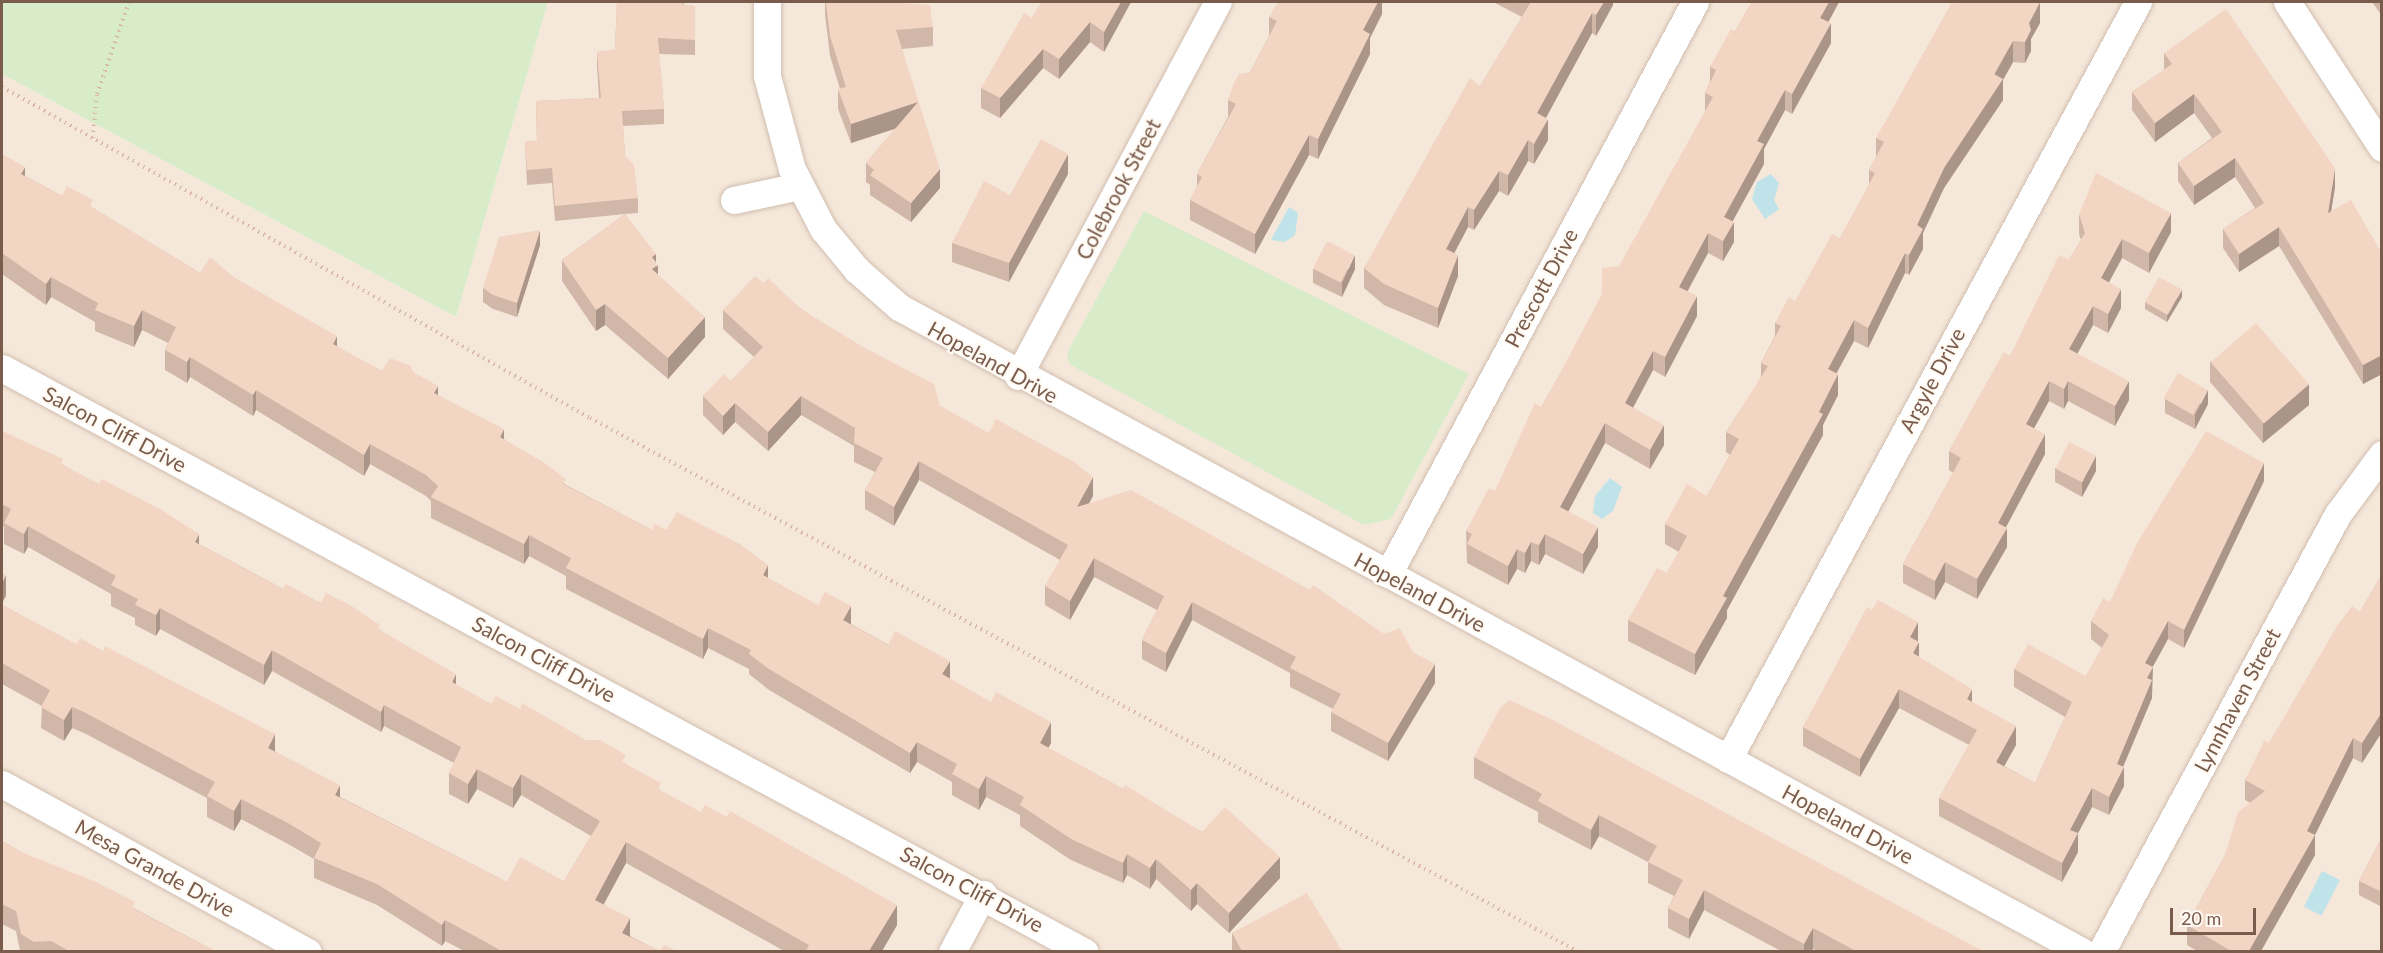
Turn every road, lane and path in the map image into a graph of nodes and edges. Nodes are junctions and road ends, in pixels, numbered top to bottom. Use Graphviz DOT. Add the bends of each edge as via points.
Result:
graph roads {
  1 [pos="129,2"];
  2 [pos="767,2"];
  3 [pos="1218,2"];
  4 [pos="1695,2"];
  5 [pos="2138,2"];
  6 [pos="2287,2"];
  7 [pos="2,87"];
  8 [pos="93,138"];
  9 [pos="2382,148"];
  10 [pos="800,186"];
  11 [pos="735,200"];
  12 [pos="2,368"];
  13 [pos="1018,376"];
  14 [pos="2382,454"];
  15 [pos="1388,574"];
  16 [pos="1728,759"];
  17 [pos="2,784"];
  18 [pos="983,894"];
  19 [pos="308,951"];
  20 [pos="952,951"];
  21 [pos="1085,951"];
  22 [pos="1579,951"];
  23 [pos="2083,951"];
  24 [pos="2100,951"];
  1 -- 8 [label="path" via="97,94"];
  2 -- 10 [label="street, Hopeland Drive" via="772,108"];
  3 -- 13 [label="street, Colebrook Street"];
  4 -- 15 [label="street, Prescott Drive"];
  5 -- 16 [label="street, Argyle Drive"];
  6 -- 9 [label="street"];
  7 -- 8 [label="path"];
  8 -- 22 [label="path" via="590,418"];
  10 -- 11 [label="street"];
  10 -- 13 [label="street, Hopeland Drive" via="823,229 875,288 927,326"];
  12 -- 18 [label="street, Salcon Cliff Drive"];
  13 -- 15 [label="street, Hopeland Drive"];
  14 -- 24 [label="street, Lynnhaven Street" via="2338,514"];
  15 -- 16 [label="street, Hopeland Drive"];
  16 -- 23 [label="street, Hopeland Drive"];
  17 -- 19 [label="street, Mesa Grande Drive"];
  18 -- 20 [label="street"];
  18 -- 21 [label="street, Salcon Cliff Drive"];
}
